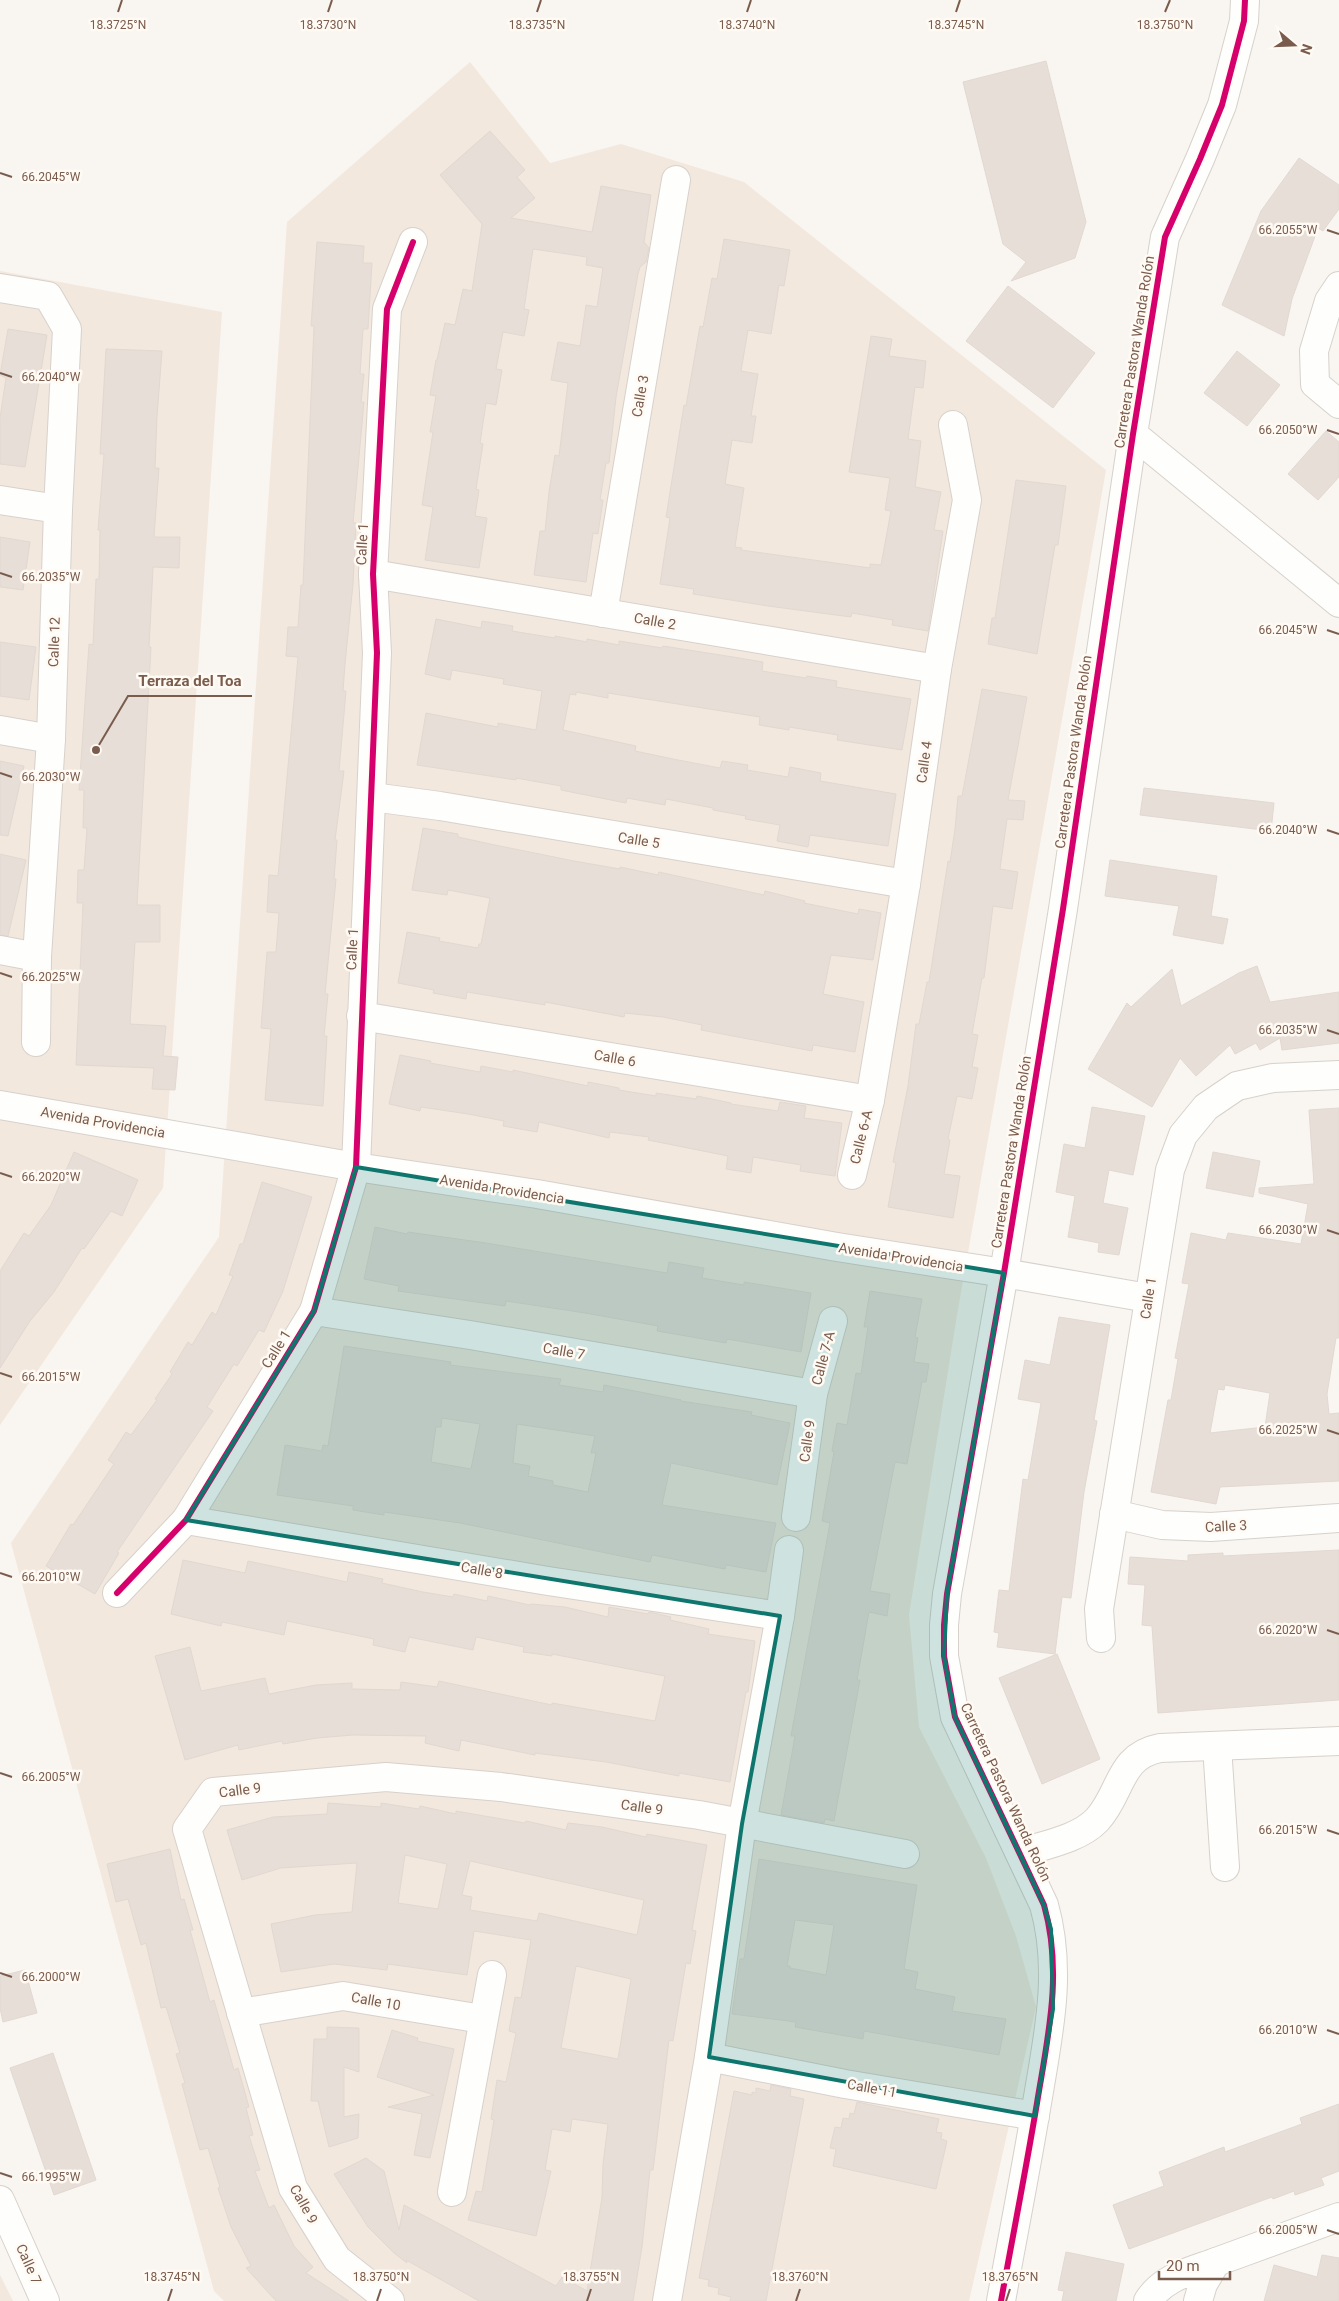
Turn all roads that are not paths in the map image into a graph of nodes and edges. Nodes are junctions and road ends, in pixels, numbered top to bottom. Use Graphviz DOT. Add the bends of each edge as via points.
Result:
graph roads {
  1 [pos="1245,10"];
  2 [pos="676,180"];
  3 [pos="412,242"];
  4 [pos="1339,286"];
  5 [pos="0,288"];
  6 [pos="1339,404"];
  7 [pos="953,425"];
  8 [pos="1133,434"];
  9 [pos="0,500"];
  10 [pos="58,509"];
  11 [pos="373,574"];
  12 [pos="1339,603"];
  13 [pos="603,613"];
  14 [pos="937,669"];
  15 [pos="0,730"];
  16 [pos="51,739"];
  17 [pos="372,798"];
  18 [pos="906,884"];
  19 [pos="0,950"];
  20 [pos="37,957"];
  21 [pos="361,1016"];
  22 [pos="36,1042"];
  23 [pos="1339,1075"];
  24 [pos="870,1100"];
  25 [pos="0,1105"];
  26 [pos="356,1167"];
  27 [pos="852,1175"];
  28 [pos="1004,1273"];
  29 [pos="1148,1298"];
  30 [pos="314,1311"];
  31 [pos="833,1321"];
  32 [pos="814,1394"];
  33 [pos="1114,1514"];
  34 [pos="796,1517"];
  35 [pos="1339,1518"];
  36 [pos="186,1520"];
  37 [pos="789,1550"];
  38 [pos="117,1593"];
  39 [pos="780,1616"];
  40 [pos="1101,1638"];
  41 [pos="1339,1741"];
  42 [pos="1217,1746"];
  43 [pos="742,1824"];
  44 [pos="1020,1853"];
  45 [pos="905,1854"];
  46 [pos="1225,1867"];
  47 [pos="492,1975"];
  48 [pos="241,2013"];
  49 [pos="482,2019"];
  50 [pos="709,2057"];
  51 [pos="1035,2116"];
  52 [pos="452,2192"];
  53 [pos="0,2200"];
  54 [pos="1339,2217"];
  55 [pos="1216,2262"];
  56 [pos="45,2301"];
  57 [pos="390,2301"];
  58 [pos="667,2301"];
  59 [pos="1001,2301"];
  60 [pos="1148,2301"];
  61 [pos="1198,2301"];
  1 -- 8 [label="street, Carretera Pastora Wanda Rolón" via="1222,105 1165,237"];
  2 -- 13 [label="street, Calle 3"];
  3 -- 11 [label="street, Calle 1" via="387,308"];
  4 -- 6 [label="street" via="1329,301 1314,351 1316,384"];
  5 -- 10 [label="street, Calle 12" via="48,296 67,329"];
  7 -- 14 [label="street, Calle 4" via="967,500"];
  8 -- 12 [label="street"];
  8 -- 28 [label="street, Carretera Pastora Wanda Rolón" via="1062,919"];
  9 -- 10 [label="street"];
  10 -- 16 [label="street, Calle 12"];
  11 -- 13 [label="street, Calle 2"];
  11 -- 17 [label="street, Calle 1" via="377,653"];
  13 -- 14 [label="street, Calle 2"];
  14 -- 18 [label="street, Calle 4"];
  15 -- 16 [label="street"];
  16 -- 20 [label="street, Calle 12"];
  17 -- 18 [label="street, Calle 5" via="440,806"];
  17 -- 21 [label="street, Calle 1"];
  18 -- 24 [label="street, Calle 4"];
  19 -- 20 [label="street"];
  20 -- 22 [label="street, Calle 12"];
  21 -- 24 [label="street, Calle 6"];
  21 -- 26 [label="street, Calle 1"];
  23 -- 29 [label="street, Calle 1" via="1273,1078 1237,1086 1206,1107 1183,1135 1170,1170"];
  24 -- 27 [label="street, Calle 6-A"];
  25 -- 26 [label="street, Avenida Providencia"];
  26 -- 28 [label="street, Avenida Providencia" via="537,1194"];
  26 -- 30 [label="street, Calle 1"];
  28 -- 29 [label="street, Avenida Providencia"];
  28 -- 44 [label="street, Carretera Pastora Wanda Rolón" via="947,1594 944,1656 955,1717"];
  29 -- 33 [label="street, Calle 1"];
  30 -- 32 [label="street, Calle 7" via="470,1334"];
  30 -- 36 [label="street, Calle 1"];
  31 -- 32 [label="street, Calle 7-A"];
  32 -- 34 [label="street, Calle 9"];
  33 -- 35 [label="street, Calle 3" via="1162,1525 1211,1527"];
  33 -- 40 [label="street, Calle 1" via="1099,1609"];
  36 -- 38 [label="street, Calle 1"];
  36 -- 39 [label="street, Calle 8"];
  37 -- 39 [label="street"];
  39 -- 43 [label="street"];
  41 -- 42 [label="street"];
  42 -- 44 [label="street" via="1160,1748 1139,1754 1098,1819 1085,1830"];
  42 -- 46 [label="street"];
  43 -- 45 [label="street, Calle 9"];
  43 -- 48 [label="street, Calle 9" via="501,1787 386,1776 213,1792 187,1829"];
  43 -- 50 [label="street"];
  44 -- 51 [label="street, Carretera Pastora Wanda Rolón" via="1044,1905 1054,1956 1052,2009"];
  47 -- 49 [label="street"];
  48 -- 49 [label="street, Calle 10" via="342,1996"];
  48 -- 57 [label="street, Calle 9" via="293,2188 337,2259"];
  49 -- 52 [label="street"];
  50 -- 51 [label="street, Calle 11"];
  50 -- 58 [label="street"];
  51 -- 59 [label="street, Carretera Pastora Wanda Rolón"];
  53 -- 56 [label="street, Calle 7"];
  54 -- 55 [label="street"];
  55 -- 60 [label="street" via="1166,2281"];
  55 -- 61 [label="street" via="1203,2284"];
}
